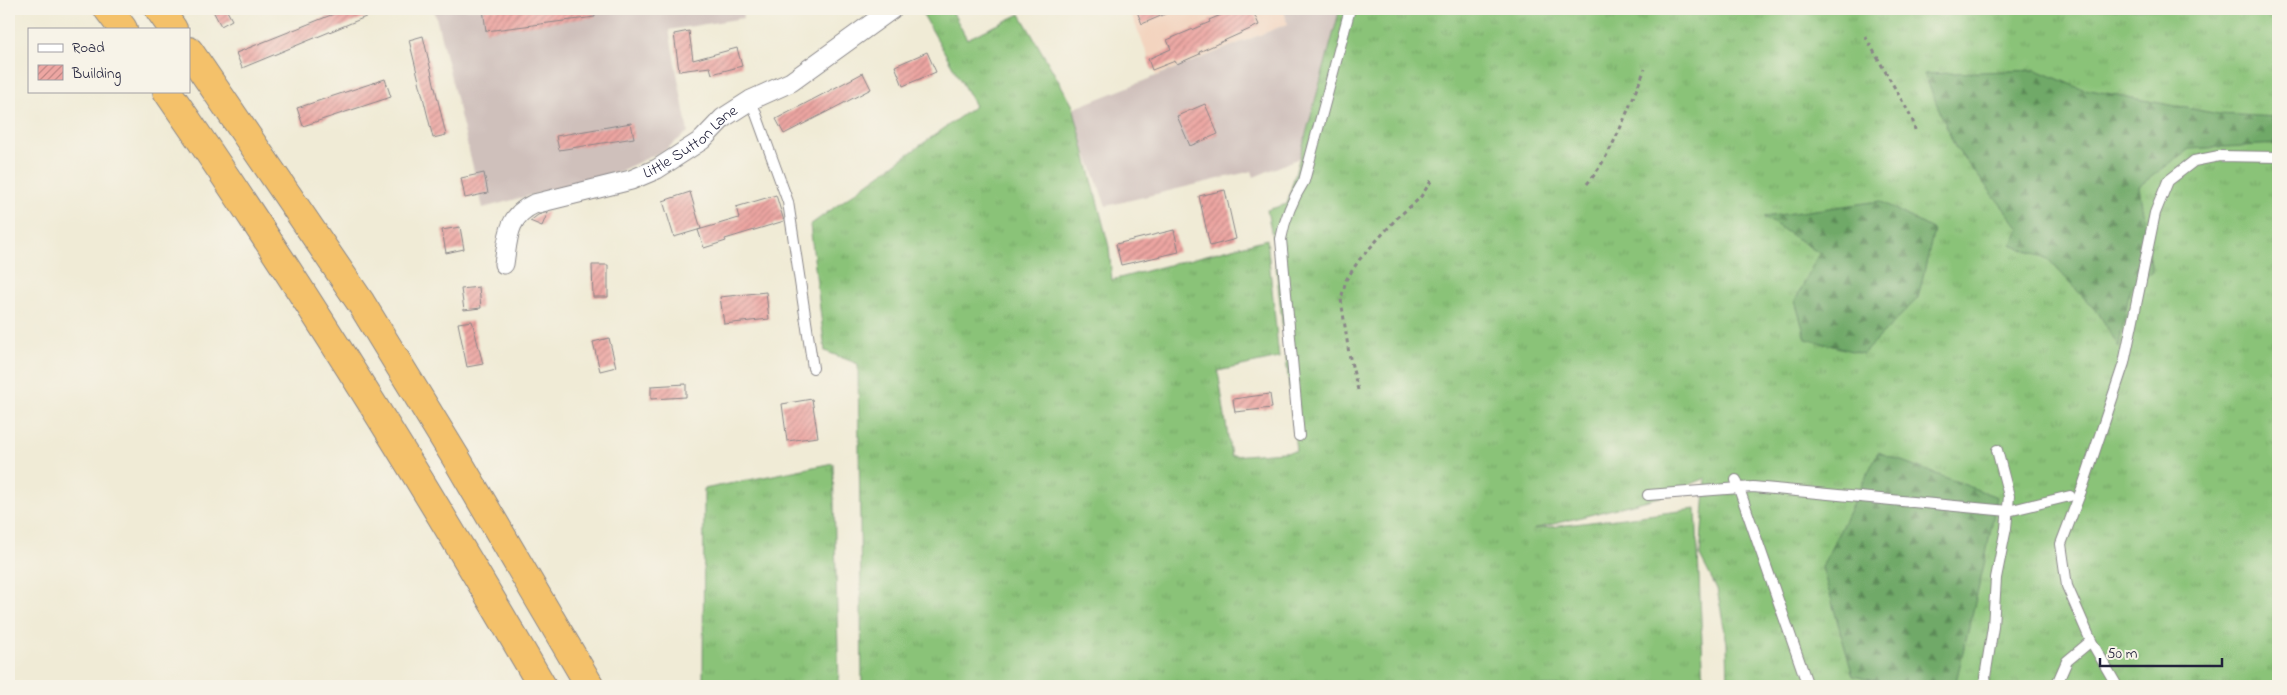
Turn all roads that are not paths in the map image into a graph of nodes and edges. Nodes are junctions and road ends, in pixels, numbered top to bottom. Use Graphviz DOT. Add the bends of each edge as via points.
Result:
graph roads {
  1 [pos="108,9"];
  2 [pos="159,9"];
  3 [pos="892,9"];
  4 [pos="1350,9"];
  5 [pos="122,28"];
  6 [pos="173,28"];
  7 [pos="190,52"];
  8 [pos="168,92"];
  9 [pos="751,100"];
  10 [pos="2278,157"];
  11 [pos="504,264"];
  12 [pos="813,368"];
  13 [pos="1299,436"];
  14 [pos="1997,450"];
  15 [pos="1738,484"];
  16 [pos="1648,495"];
  17 [pos="2070,496"];
  18 [pos="2008,510"];
  19 [pos="2091,641"];
  20 [pos="542,686"];
  21 [pos="590,686"];
  22 [pos="1808,686"];
  23 [pos="1988,686"];
  24 [pos="2056,686"];
  25 [pos="2117,686"];
  1 -- 5 [label="highway"];
  2 -- 6 [label="highway"];
  3 -- 9 [label="street, Little Sutton Lane" via="791,82"];
  4 -- 13 [label="lane" via="1304,181 1284,219 1281,239"];
  7 -- 21 [label="highway" via="361,303"];
  8 -- 20 [label="highway" via="272,246 422,481"];
  9 -- 11 [label="street, Little Sutton Lane" via="723,118 702,140 657,169 631,180 521,210 511,226"];
  9 -- 12 [label="lane" via="788,202"];
  10 -- 19 [label="lane" via="2219,156 2194,161 2168,181 2155,213 2124,363 2061,544 2067,586"];
  14 -- 18 [label="lane" via="2009,496"];
  15 -- 16 [label="lane"];
  15 -- 18 [label="lane"];
  15 -- 22 [label="lane"];
  17 -- 18 [label="lane"];
  18 -- 23 [label="lane" via="1996,578 1985,677"];
  19 -- 24 [label="lane" via="2066,661"];
  19 -- 25 [label="lane"];
}
